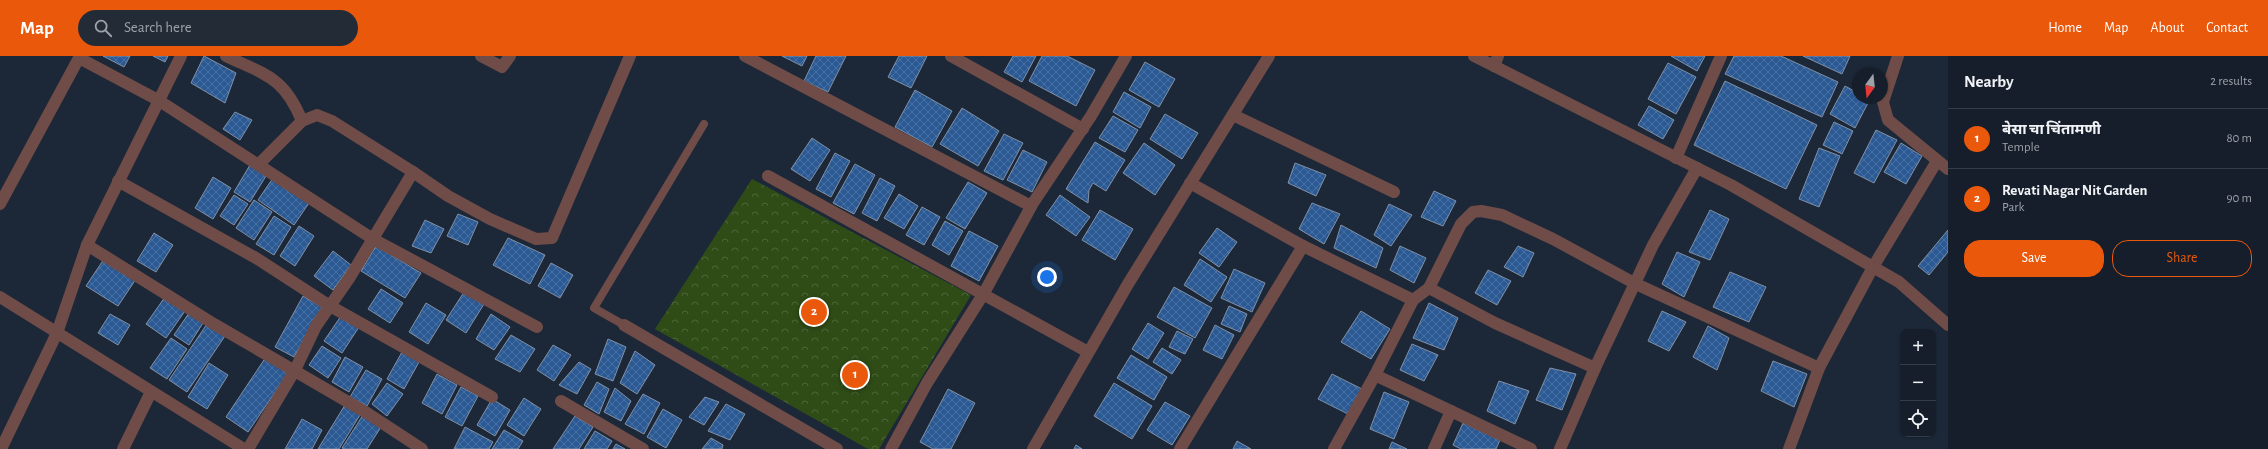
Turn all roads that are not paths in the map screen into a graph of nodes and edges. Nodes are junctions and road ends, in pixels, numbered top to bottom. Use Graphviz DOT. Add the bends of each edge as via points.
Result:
graph roads {
  1 [pos="181,56"];
  2 [pos="226,56"];
  3 [pos="481,56"];
  4 [pos="510,56"];
  5 [pos="630,56"];
  6 [pos="744,56"];
  7 [pos="951,56"];
  8 [pos="1126,56"];
  9 [pos="1269,56"];
  10 [pos="1474,56"];
  11 [pos="1721,56"];
  12 [pos="1898,56"];
  13 [pos="79,57"];
  14 [pos="1496,61"];
  15 [pos="158,100"];
  16 [pos="1232,115"];
  17 [pos="302,120"];
  18 [pos="704,124"];
  19 [pos="1083,129"];
  20 [pos="1676,158"];
  21 [pos="1937,162"];
  22 [pos="258,164"];
  23 [pos="1697,168"];
  24 [pos="1948,169"];
  25 [pos="413,172"];
  26 [pos="768,176"];
  27 [pos="118,181"];
  28 [pos="1190,183"];
  29 [pos="1394,192"];
  30 [pos="0,204"];
  31 [pos="1031,206"];
  32 [pos="373,239"];
  33 [pos="87,245"];
  34 [pos="1303,246"];
  35 [pos="1873,267"];
  36 [pos="1636,284"];
  37 [pos="1429,288"];
  38 [pos="984,293"];
  39 [pos="0,297"];
  40 [pos="1413,300"];
  41 [pos="330,306"];
  42 [pos="624,325"];
  43 [pos="1948,326"];
  44 [pos="537,327"];
  45 [pos="57,333"];
  46 [pos="1088,352"];
  47 [pos="1595,368"];
  48 [pos="1819,368"];
  49 [pos="295,370"];
  50 [pos="1375,376"];
  51 [pos="151,392"];
  52 [pos="492,397"];
  53 [pos="560,401"];
  54 [pos="1452,411"];
  55 [pos="1,449"];
  56 [pos="123,449"];
  57 [pos="244,449"];
  58 [pos="248,449"];
  59 [pos="422,449"];
  60 [pos="643,449"];
  61 [pos="837,449"];
  62 [pos="890,449"];
  63 [pos="1033,449"];
  64 [pos="1180,449"];
  65 [pos="1334,449"];
  66 [pos="1434,449"];
  67 [pos="1531,449"];
  68 [pos="1560,449"];
  69 [pos="1789,449"];
  1 -- 15 [label="street"];
  2 -- 17 [label="street" via="270,77 286,90"];
  3 -- 4 [label="street" via="502,68"];
  5 -- 25 [label="street" via="552,238 536,239 490,219 448,196"];
  6 -- 31 [label="street"];
  7 -- 19 [label="street"];
  8 -- 19 [label="street"];
  9 -- 16 [label="street"];
  10 -- 14 [label="street"];
  11 -- 20 [label="street"];
  12 -- 21 [label="street" via="1883,102 1888,120"];
  13 -- 15 [label="street"];
  13 -- 30 [label="street"];
  14 -- 20 [label="street"];
  15 -- 22 [label="street"];
  15 -- 27 [label="street"];
  16 -- 28 [label="street"];
  16 -- 29 [label="street"];
  17 -- 22 [label="street"];
  17 -- 25 [label="street" via="317,115 332,122"];
  18 -- 42 [label="lane" via="594,308"];
  19 -- 31 [label="street"];
  20 -- 23 [label="street"];
  21 -- 24 [label="street"];
  21 -- 35 [label="street"];
  22 -- 32 [label="street"];
  23 -- 35 [label="street"];
  23 -- 36 [label="street" via="1653,245"];
  25 -- 32 [label="street"];
  26 -- 38 [label="street"];
  27 -- 33 [label="street"];
  27 -- 41 [label="street" via="256,258"];
  28 -- 34 [label="street"];
  28 -- 46 [label="street"];
  31 -- 38 [label="street"];
  32 -- 41 [label="street"];
  32 -- 44 [label="street"];
  33 -- 45 [label="street"];
  33 -- 49 [label="street" via="214,324"];
  34 -- 40 [label="street"];
  34 -- 64 [label="street"];
  35 -- 43 [label="street" via="1899,282"];
  35 -- 48 [label="street"];
  36 -- 37 [label="street" via="1553,239 1502,215 1481,211 1473,212 1461,224"];
  36 -- 47 [label="street"];
  36 -- 48 [label="street"];
  37 -- 40 [label="street"];
  37 -- 47 [label="street" via="1495,323"];
  38 -- 46 [label="street"];
  38 -- 62 [label="street" via="927,383"];
  39 -- 45 [label="street"];
  40 -- 50 [label="street"];
  41 -- 49 [label="street" via="316,326"];
  41 -- 52 [label="street"];
  42 -- 61 [label="street"];
  45 -- 51 [label="street"];
  45 -- 55 [label="street"];
  46 -- 63 [label="street"];
  47 -- 68 [label="street"];
  48 -- 69 [label="street"];
  49 -- 58 [label="street"];
  49 -- 59 [label="street"];
  50 -- 54 [label="street"];
  50 -- 65 [label="street"];
  51 -- 56 [label="street"];
  51 -- 57 [label="street"];
  53 -- 60 [label="street"];
  54 -- 66 [label="street"];
  54 -- 67 [label="street"];
}
